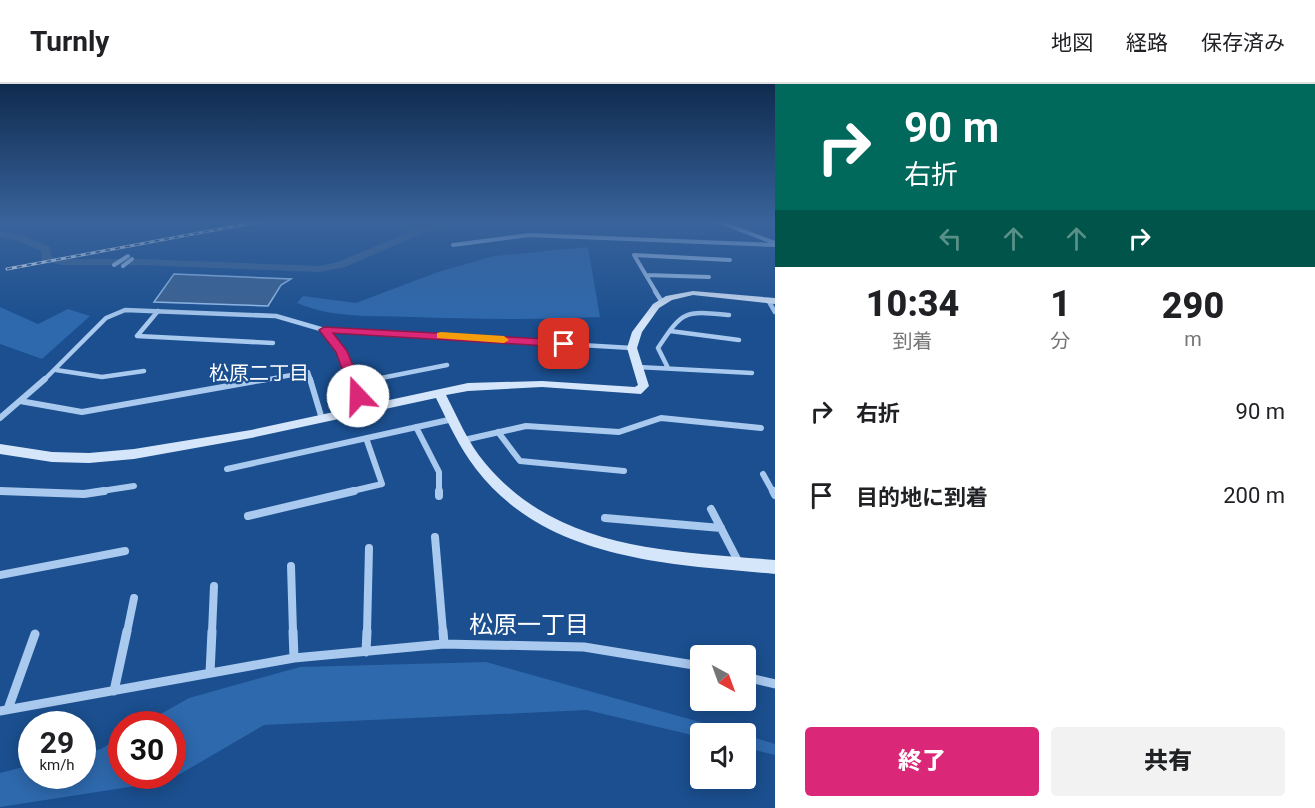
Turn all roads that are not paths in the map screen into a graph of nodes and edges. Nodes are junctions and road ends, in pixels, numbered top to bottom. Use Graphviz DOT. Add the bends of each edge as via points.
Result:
graph roads {
  1 [pos="730,260"];
  2 [pos="114,265"];
  3 [pos="123,266"];
  4 [pos="646,275"];
  5 [pos="709,278"];
  6 [pos="771,300"];
  7 [pos="662,302"];
  8 [pos="158,311"];
  9 [pos="775,312"];
  10 [pos="729,315"];
  11 [pos="324,330"];
  12 [pos="670,331"];
  13 [pos="738,340"];
  14 [pos="273,343"];
  15 [pos="632,348"];
  16 [pos="447,365"];
  17 [pos="638,366"];
  18 [pos="668,368"];
  19 [pos="56,370"];
  20 [pos="144,371"];
  21 [pos="752,373"];
  22 [pos="354,383"];
  23 [pos="439,393"];
  24 [pos="21,401"];
  25 [pos="363,408"];
  26 [pos="0,418"];
  27 [pos="322,419"];
  28 [pos="453,419"];
  29 [pos="416,427"];
  30 [pos="761,428"];
  31 [pos="498,432"];
  32 [pos="366,438"];
  33 [pos="464,440"];
  34 [pos="0,449"];
  35 [pos="227,469"];
  36 [pos="624,471"];
  37 [pos="763,474"];
  38 [pos="134,486"];
  39 [pos="0,491"];
  40 [pos="775,495"];
  41 [pos="439,496"];
  42 [pos="711,509"];
  43 [pos="248,516"];
  44 [pos="605,518"];
  45 [pos="721,528"];
  46 [pos="435,537"];
  47 [pos="369,548"];
  48 [pos="125,551"];
  49 [pos="739,563"];
  50 [pos="291,566"];
  51 [pos="775,567"];
  52 [pos="0,575"];
  53 [pos="214,586"];
  54 [pos="134,598"];
  55 [pos="34,634"];
  56 [pos="444,644"];
  57 [pos="366,652"];
  58 [pos="294,658"];
  59 [pos="690,664"];
  60 [pos="210,673"];
  61 [pos="756,679"];
  62 [pos="775,684"];
  63 [pos="114,690"];
  64 [pos="4,710"];
  1 -- 4 [label="street" via="634,255"];
  2 -- 3 [label="street" via="130,257"];
  4 -- 5 [label="street"];
  4 -- 7 [label="street"];
  6 -- 7 [label="street" via="693,293"];
  6 -- 9 [label="street"];
  7 -- 15 [label="street" via="637,332"];
  8 -- 11 [label="street" via="276,316"];
  8 -- 14 [label="street" via="137,336"];
  8 -- 19 [label="street" via="113,313"];
  10 -- 12 [label="street" via="691,312 681,315"];
  11 -- 15 [label="street"];
  11 -- 22 [label="street" via="341,351"];
  12 -- 13 [label="street"];
  12 -- 18 [label="street" via="658,348"];
  15 -- 17 [label="street"];
  16 -- 22 [label="street"];
  17 -- 18 [label="street"];
  17 -- 23 [label="street" via="644,386 637,391 502,384"];
  18 -- 21 [label="street"];
  19 -- 20 [label="street" via="102,376"];
  19 -- 24 [label="street"];
  22 -- 25 [label="street"];
  23 -- 25 [label="street"];
  23 -- 28 [label="street"];
  24 -- 26 [label="street"];
  24 -- 27 [label="street" via="82,412 308,372"];
  25 -- 27 [label="street"];
  27 -- 34 [label="street" via="134,454 61,457"];
  28 -- 29 [label="street"];
  28 -- 33 [label="street"];
  29 -- 32 [label="street"];
  29 -- 41 [label="street" via="439,472"];
  30 -- 31 [label="street" via="661,418 619,432 526,426"];
  31 -- 33 [label="street"];
  31 -- 36 [label="street" via="520,460"];
  32 -- 35 [label="street"];
  32 -- 43 [label="street" via="382,484"];
  33 -- 49 [label="street" via="482,468 518,502 570,535 623,552"];
  37 -- 40 [label="street"];
  38 -- 39 [label="street" via="84,494"];
  42 -- 45 [label="street"];
  44 -- 45 [label="street"];
  45 -- 49 [label="street"];
  46 -- 56 [label="street"];
  47 -- 57 [label="street"];
  48 -- 52 [label="street"];
  49 -- 51 [label="street"];
  50 -- 58 [label="street"];
  53 -- 60 [label="street"];
  54 -- 63 [label="street"];
  55 -- 64 [label="street"];
  56 -- 57 [label="street"];
  56 -- 59 [label="street" via="584,647"];
  57 -- 58 [label="street"];
  58 -- 60 [label="street"];
  60 -- 63 [label="street"];
  61 -- 62 [label="street"];
  63 -- 64 [label="street"];
}
